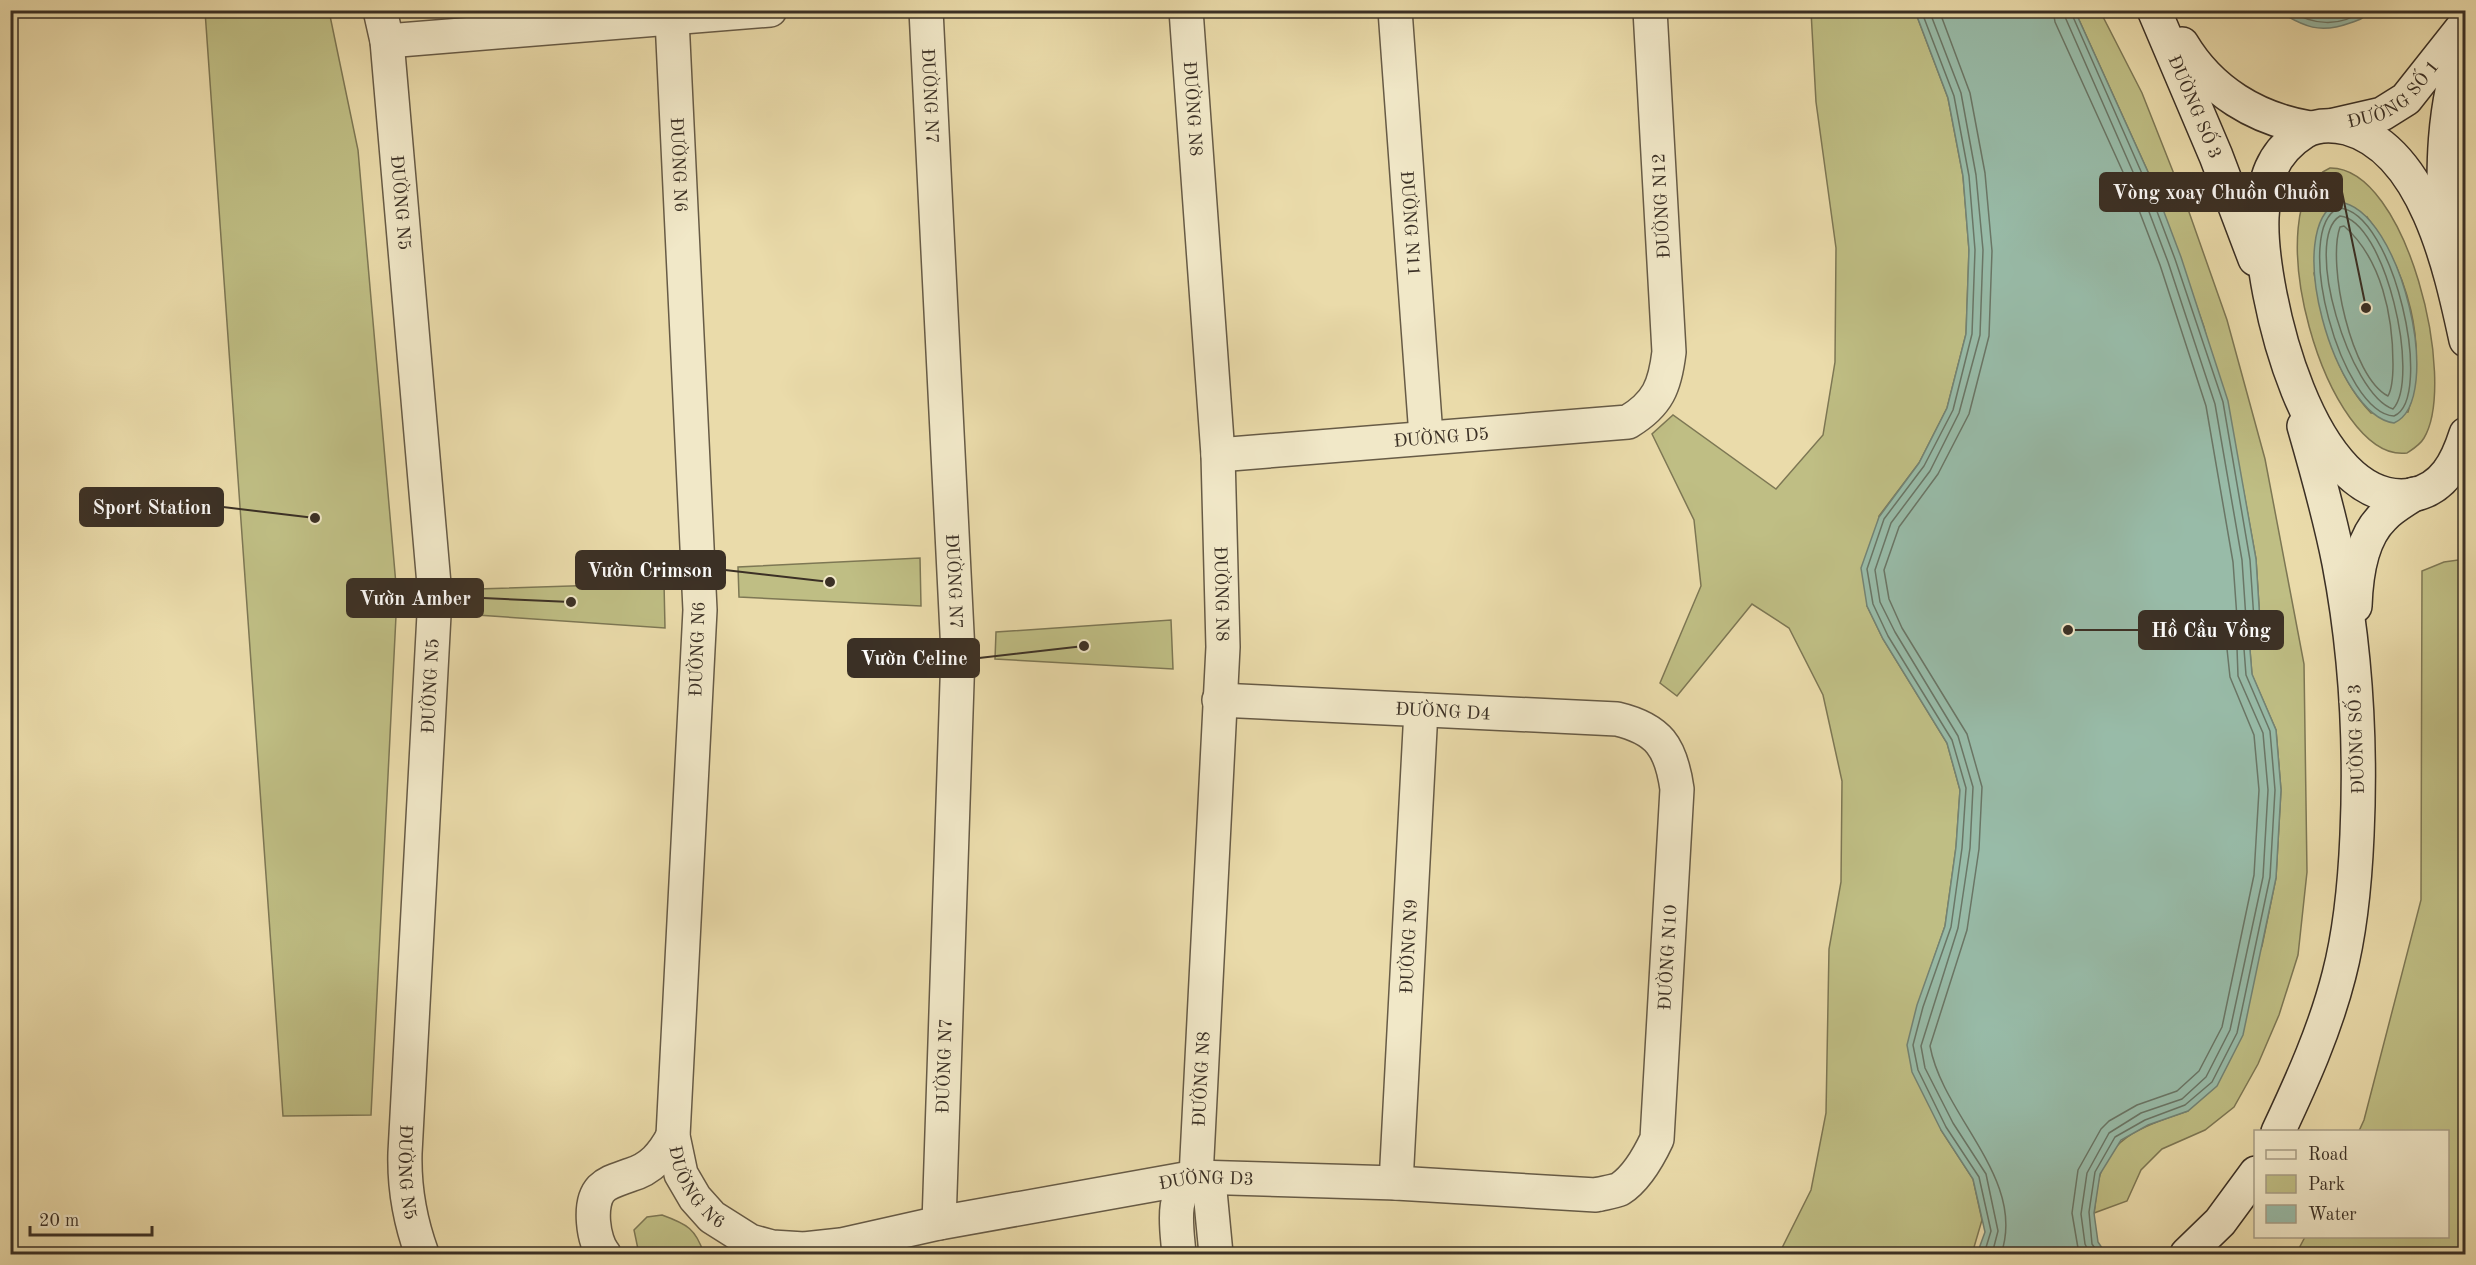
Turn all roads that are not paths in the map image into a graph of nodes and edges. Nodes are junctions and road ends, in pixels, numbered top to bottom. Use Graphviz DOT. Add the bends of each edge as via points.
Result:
graph roads {
  1 [pos="770,10"];
  2 [pos="926,10"];
  3 [pos="1186,10"];
  4 [pos="1395,10"];
  5 [pos="1650,10"];
  6 [pos="2154,10"];
  7 [pos="2163,10"];
  8 [pos="672,19"];
  9 [pos="2466,24"];
  10 [pos="384,26"];
  11 [pos="2466,43"];
  12 [pos="2322,127"];
  13 [pos="2448,263"];
  14 [pos="2270,305"];
  15 [pos="2466,340"];
  16 [pos="2280,343"];
  17 [pos="1656,399"];
  18 [pos="2466,434"];
  19 [pos="1426,436"];
  20 [pos="1218,455"];
  21 [pos="2414,494"];
  22 [pos="2354,676"];
  23 [pos="1219,700"];
  24 [pos="1421,710"];
  25 [pos="1660,741"];
  26 [pos="2278,1130"];
  27 [pos="673,1136"];
  28 [pos="1637,1172"];
  29 [pos="2254,1176"];
  30 [pos="1196,1177"];
  31 [pos="1396,1183"];
  32 [pos="939,1223"];
  33 [pos="760,1251"];
  34 [pos="422,1254"];
  35 [pos="604,1254"];
  36 [pos="1179,1254"];
  37 [pos="1216,1254"];
  38 [pos="2187,1254"];
  1 -- 8 [label="street"];
  2 -- 32 [label="street, ĐƯỜNG N7" via="958,652"];
  3 -- 20 [label="street, ĐƯỜNG N8"];
  4 -- 19 [label="street, ĐƯỜNG N11"];
  5 -- 17 [label="street, ĐƯỜNG N12" via="1669,352 1667,373"];
  6 -- 14 [label="street, ĐƯỜNG SỐ 3" via="2228,185"];
  7 -- 12 [label="street" via="2183,47 2215,84 2260,115 2284,124"];
  8 -- 10 [label="street"];
  8 -- 27 [label="street, ĐƯỜNG N6" via="700,610"];
  9 -- 12 [label="street, ĐƯỜNG SỐ 1" via="2406,99 2382,114"];
  10 -- 34 [label="street, ĐƯỜNG N5" via="435,596 404,1182"];
  11 -- 13 [label="street" via="2447,127 2444,207"];
  12 -- 13 [label="street" via="2361,132 2386,149 2412,182"];
  12 -- 14 [label="street" via="2285,144 2263,193 2262,233"];
  13 -- 15 [label="street"];
  14 -- 16 [label="street"];
  16 -- 21 [label="street" via="2311,417 2348,471 2375,490 2398,497"];
  16 -- 22 [label="street, ĐƯỜNG SỐ 3" via="2339,564"];
  17 -- 19 [label="street, ĐƯỜNG D5" via="1645,412 1628,422"];
  18 -- 21 [label="street" via="2458,460 2443,480"];
  19 -- 20 [label="street, ĐƯỜNG D5"];
  20 -- 23 [label="street, ĐƯỜNG N8" via="1223,646"];
  21 -- 22 [label="street" via="2383,516 2365,548 2355,596"];
  22 -- 26 [label="street, ĐƯỜNG SỐ 3" via="2359,787 2350,927 2326,1021"];
  23 -- 24 [label="street, ĐƯỜNG D4"];
  23 -- 30 [label="street, ĐƯỜNG N8"];
  24 -- 25 [label="street, ĐƯỜNG D4" via="1617,719 1640,724"];
  24 -- 31 [label="street, ĐƯỜNG N9"];
  25 -- 28 [label="street, ĐƯỜNG N10" via="1673,764 1676,800 1657,1139"];
  27 -- 33 [label="street, ĐƯỜNG N6" via="681,1174 695,1198 728,1229"];
  27 -- 35 [label="street, ĐƯỜNG N6" via="663,1154 647,1168 614,1180 600,1190 592,1217"];
  28 -- 31 [label="street, ĐƯỜNG D3" via="1620,1189 1596,1195"];
  29 -- 38 [label="street" via="2220,1221"];
  30 -- 31 [label="street, ĐƯỜNG D3"];
  30 -- 32 [label="street, ĐƯỜNG D3"];
  30 -- 36 [label="street" via="1185,1186 1177,1204"];
  30 -- 37 [label="street" via="1210,1191"];
  32 -- 33 [label="street, ĐƯỜNG D3" via="841,1245"];
}
